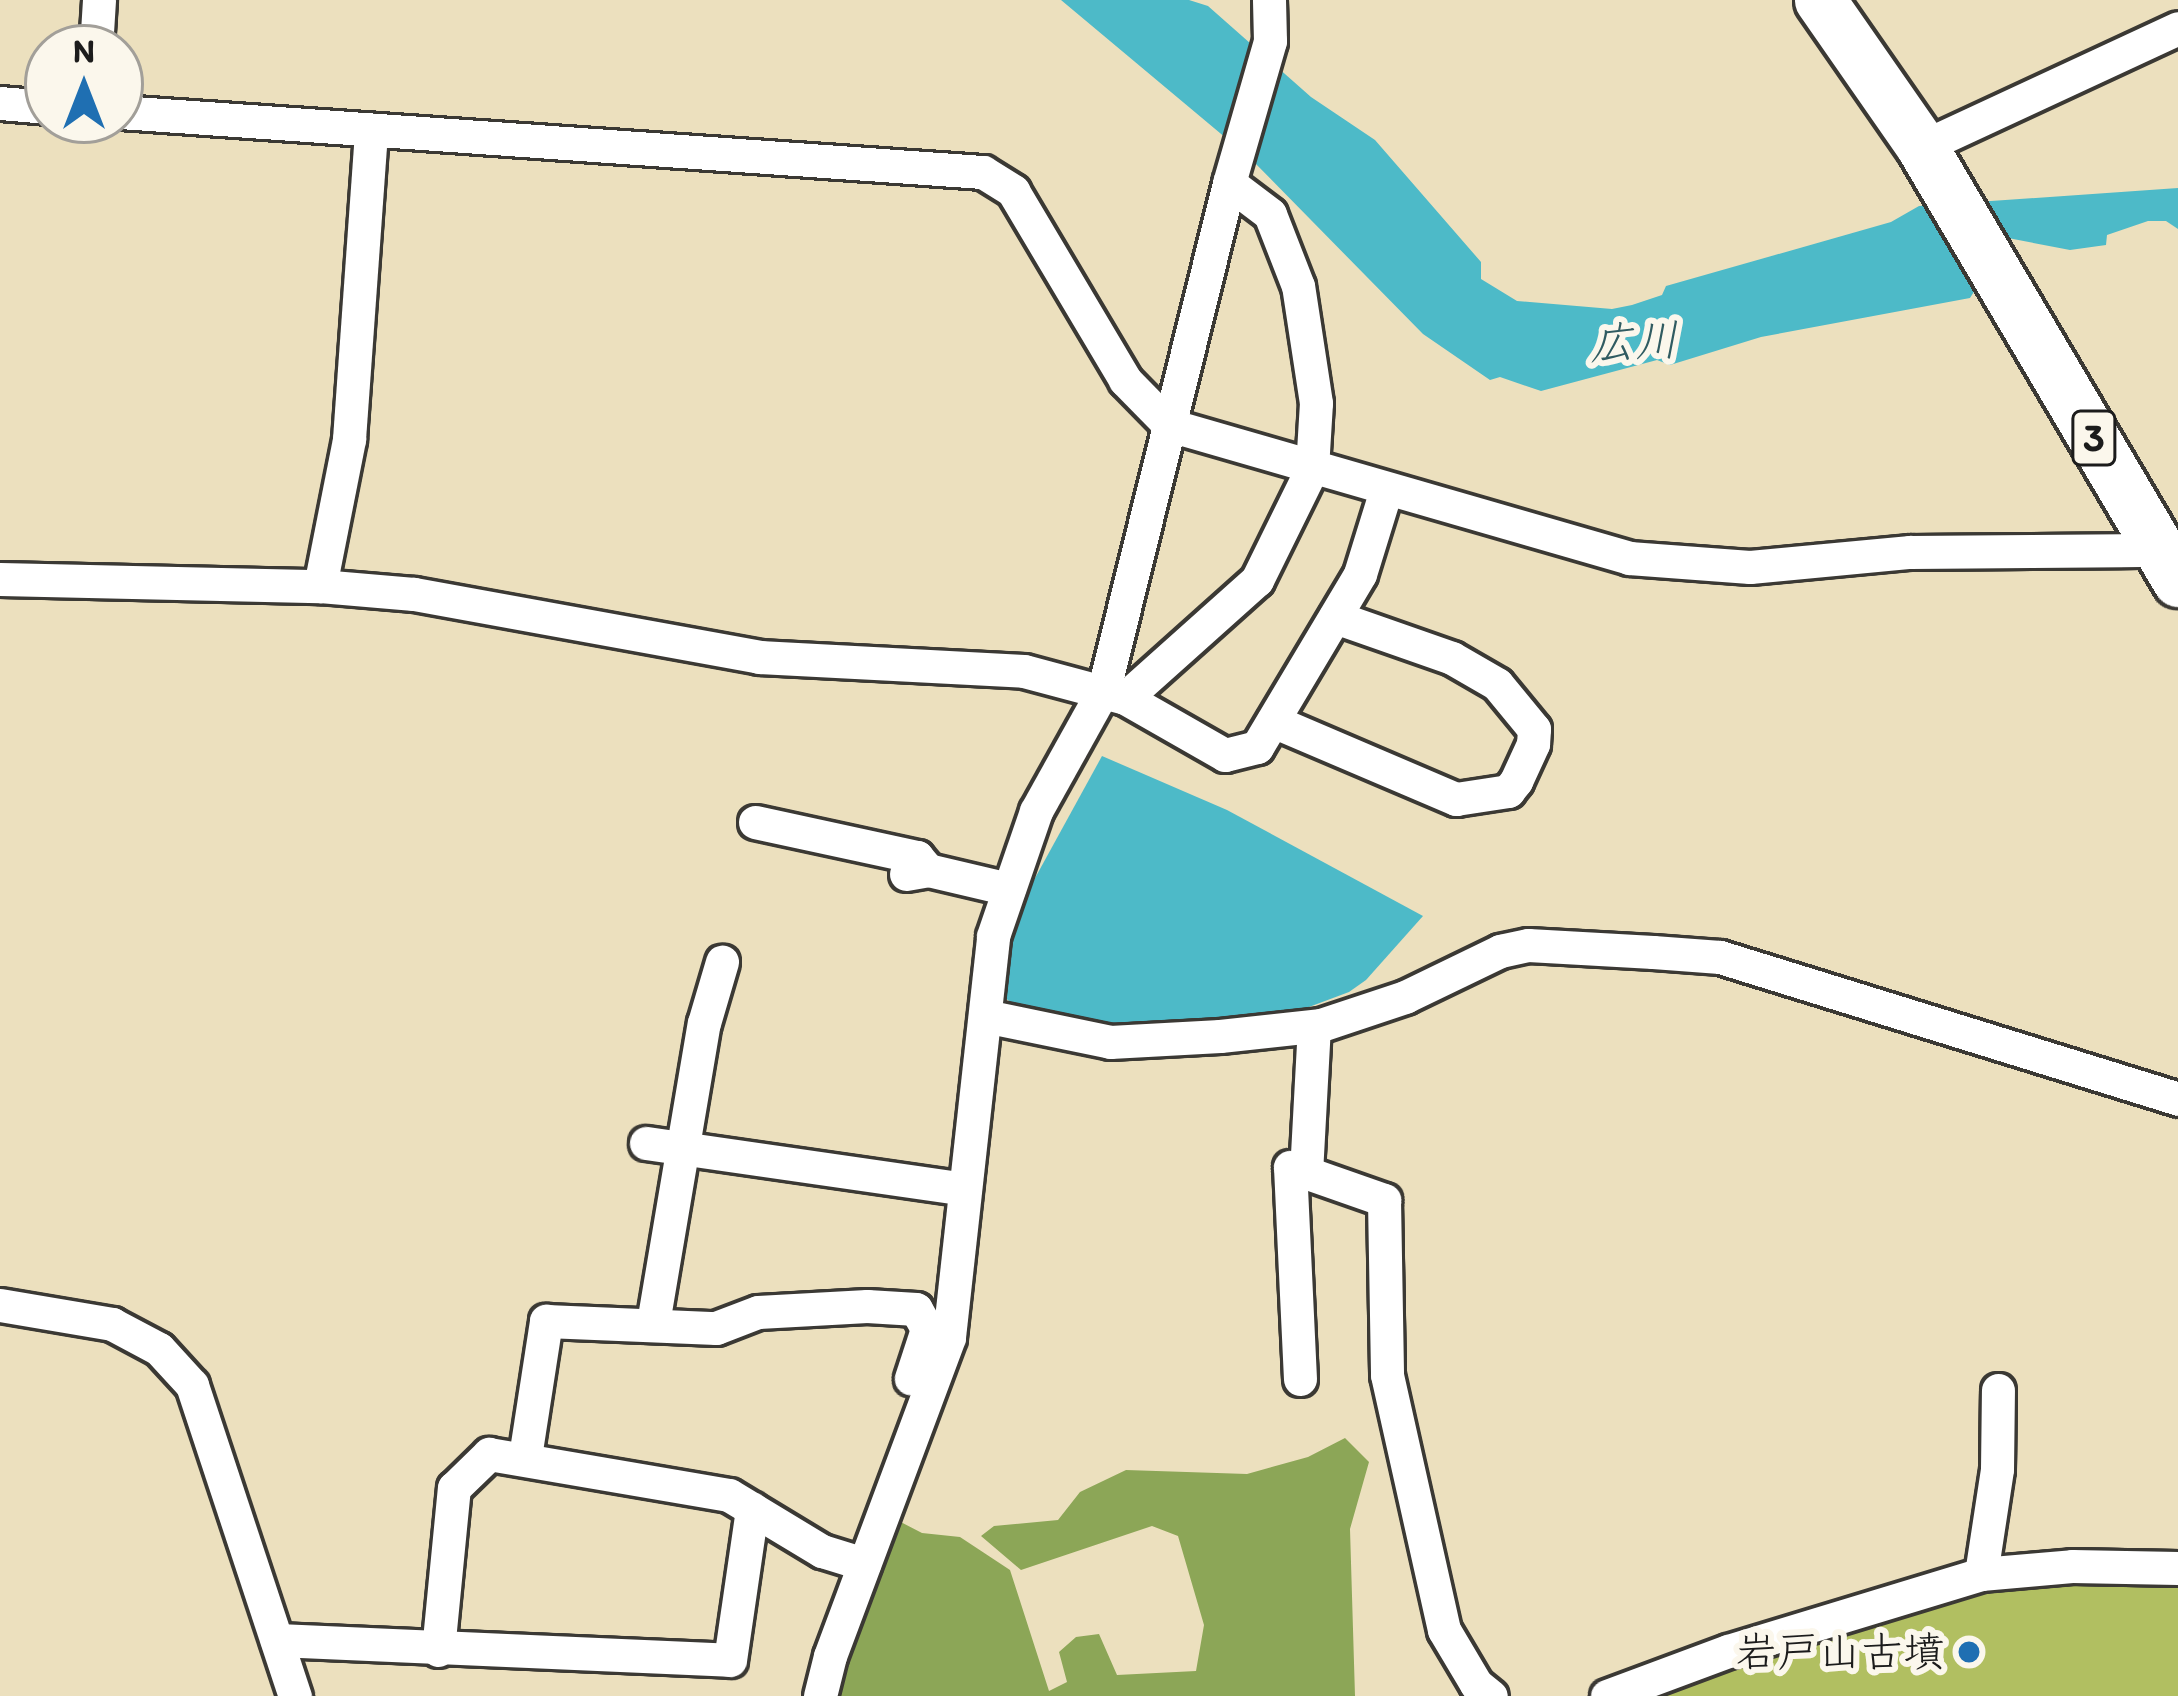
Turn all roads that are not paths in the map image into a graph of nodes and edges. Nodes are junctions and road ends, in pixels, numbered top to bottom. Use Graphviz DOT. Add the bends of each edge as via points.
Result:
graph roads {
  1 [pos="1269,0"];
  2 [pos="1820,0"];
  3 [pos="2178,28"];
  4 [pos="144,114"];
  5 [pos="371,130"];
  6 [pos="1933,166"];
  7 [pos="1232,174"];
  8 [pos="1169,425"];
  9 [pos="1312,468"];
  10 [pos="1386,490"];
  11 [pos="2171,565"];
  12 [pos="0,579"];
  13 [pos="320,586"];
  14 [pos="1335,616"];
  15 [pos="1114,693"];
  16 [pos="1273,721"];
  17 [pos="755,822"];
  18 [pos="1009,889"];
  19 [pos="722,962"];
  20 [pos="985,1016"];
  21 [pos="1313,1026"];
  22 [pos="2178,1099"];
  23 [pos="646,1143"];
  24 [pos="685,1149"];
  25 [pos="1306,1173"];
  26 [pos="965,1189"];
  27 [pos="0,1305"];
  28 [pos="653,1323"];
  29 [pos="1300,1379"];
  30 [pos="1998,1390"];
  31 [pos="525,1457"];
  32 [pos="752,1509"];
  33 [pos="885,1509"];
  34 [pos="864,1564"];
  35 [pos="2178,1568"];
  36 [pos="1981,1574"];
  37 [pos="277,1640"];
  38 [pos="438,1650"];
  39 [pos="295,1696"];
  40 [pos="820,1696"];
  41 [pos="1491,1696"];
  42 [pos="1607,1696"];
  1 -- 7 [label="street" via="1270,41"];
  2 -- 6 [label="highway, 3"];
  3 -- 6 [label="street"];
  4 -- 5 [label="street"];
  5 -- 8 [label="street" via="982,172 1013,191 1124,380"];
  5 -- 13 [label="street" via="349,439"];
  6 -- 11 [label="highway, 3"];
  7 -- 8 [label="street"];
  7 -- 9 [label="street" via="1270,214 1298,286 1316,403"];
  8 -- 9 [label="street"];
  8 -- 15 [label="street"];
  9 -- 10 [label="street"];
  9 -- 15 [label="street" via="1257,580"];
  10 -- 11 [label="street" via="1629,558 1750,567 1910,552"];
  10 -- 14 [label="street" via="1360,574"];
  12 -- 13 [label="street"];
  13 -- 15 [label="street" via="414,595 759,657 1024,670"];
  14 -- 16 [label="street"];
  14 -- 16 [label="street" via="1452,658 1497,684 1534,729 1516,782 1508,791 1456,799"];
  15 -- 16 [label="street" via="1226,755 1257,747"];
  15 -- 18 [label="street" via="1036,812"];
  17 -- 18 [label="street" via="917,857 916,872"];
  18 -- 20 [label="street" via="993,936"];
  19 -- 24 [label="street"];
  20 -- 21 [label="street" via="1110,1042"];
  20 -- 26 [label="street"];
  21 -- 22 [label="street" via="1528,945 1720,957"];
  21 -- 25 [label="street"];
  23 -- 24 [label="street"];
  24 -- 26 [label="street"];
  24 -- 28 [label="street"];
  25 -- 29 [label="street" via="1290,1167"];
  25 -- 41 [label="street" via="1384,1200 1387,1375 1444,1630"];
  26 -- 33 [label="street" via="949,1337"];
  27 -- 37 [label="street" via="112,1324 159,1349 192,1385"];
  28 -- 31 [label="street" via="546,1321"];
  28 -- 33 [label="street" via="716,1328 758,1312 916,1309 927,1329 870,1504"];
  30 -- 36 [label="street" via="1997,1469"];
  31 -- 32 [label="street" via="729,1495"];
  31 -- 38 [label="street" via="489,1454 454,1488"];
  32 -- 34 [label="street" via="822,1551"];
  32 -- 38 [label="street" via="730,1660"];
  33 -- 34 [label="street"];
  34 -- 40 [label="street"];
  35 -- 36 [label="street"];
  36 -- 42 [label="street"];
  37 -- 38 [label="street"];
  37 -- 39 [label="street"];
}
